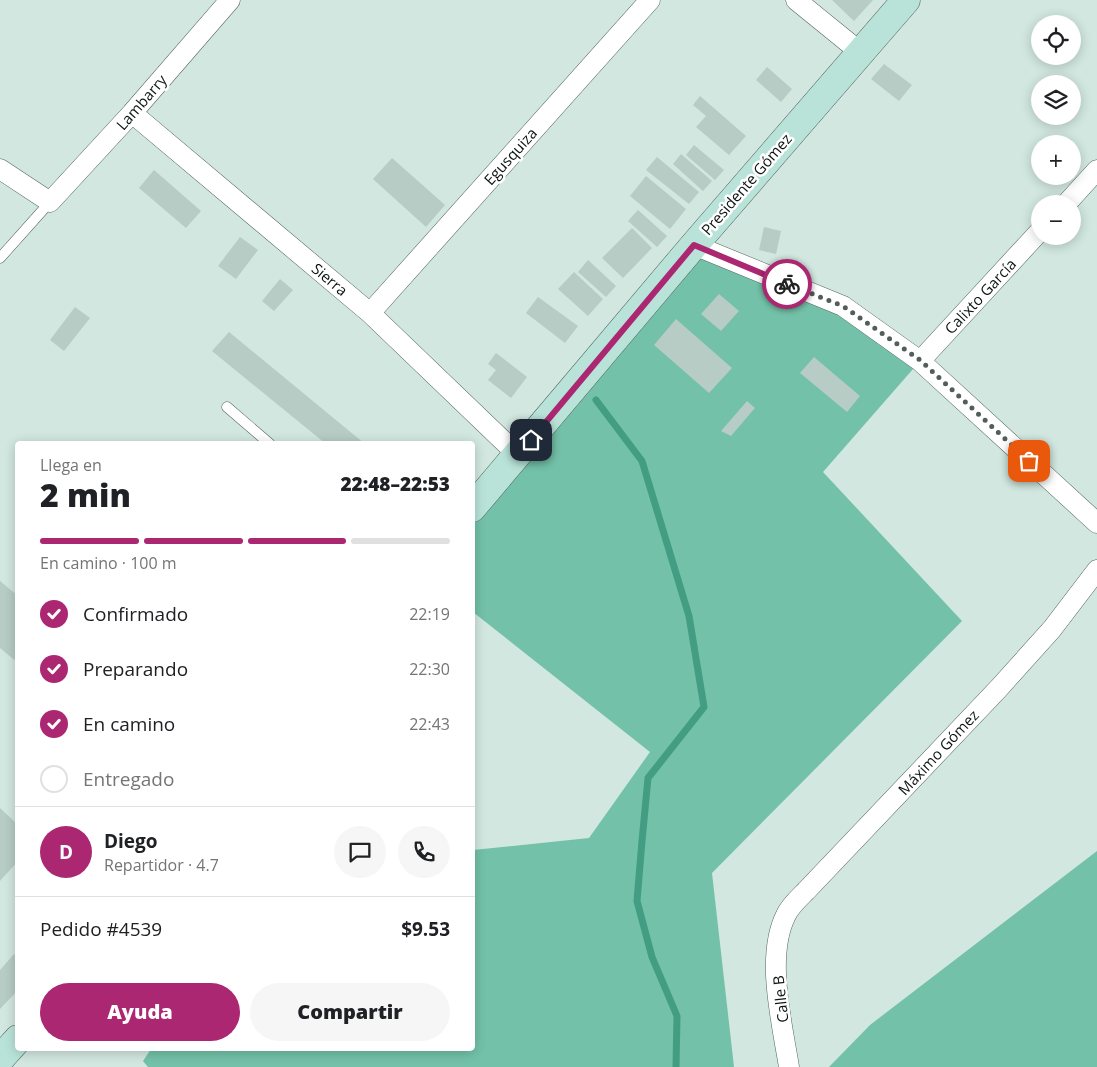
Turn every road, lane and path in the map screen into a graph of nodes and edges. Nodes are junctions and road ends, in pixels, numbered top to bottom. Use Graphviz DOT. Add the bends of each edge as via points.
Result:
graph roads {
  1 [pos="230,0"];
  2 [pos="650,0"];
  3 [pos="796,0"];
  4 [pos="906,0"];
  5 [pos="860,52"];
  6 [pos="132,113"];
  7 [pos="0,169"];
  8 [pos="1097,170"];
  9 [pos="1074,195"];
  10 [pos="50,202"];
  11 [pos="1031,241"];
  12 [pos="694,245"];
  13 [pos="0,258"];
  14 [pos="370,312"];
  15 [pos="920,360"];
  16 [pos="227,408"];
  17 [pos="266,441"];
  18 [pos="518,455"];
  19 [pos="475,505"];
  20 [pos="1097,523"];
  21 [pos="1097,570"];
  22 [pos="780,932"];
  23 [pos="15,1042"];
  24 [pos="0,1059"];
  25 [pos="789,1067"];
  1 -- 6 [label="street, Lambarry"];
  2 -- 14 [label="street, Egusquiza"];
  3 -- 5 [label="street"];
  4 -- 5 [label="main road, Presidente Gómez"];
  5 -- 12 [label="main road, Presidente Gómez"];
  6 -- 10 [label="street, Lambarry"];
  6 -- 14 [label="street, Sierra"];
  7 -- 10 [label="street"];
  8 -- 9 [label="street"];
  10 -- 13 [label="lane"];
  11 -- 15 [label="street, Calixto García"];
  12 -- 15 [label="street" via="843,306"];
  12 -- 18 [label="main road, Presidente Gómez"];
  14 -- 18 [label="street, Sierra"];
  15 -- 20 [label="street"];
  16 -- 17 [label="lane"];
  18 -- 19 [label="main road, Presidente Gómez"];
  21 -- 22 [label="street, Máximo Gómez" via="1052,629 999,688 786,913"];
  22 -- 25 [label="street, Calle B" via="775,957"];
  23 -- 24 [label="main road"];
}
